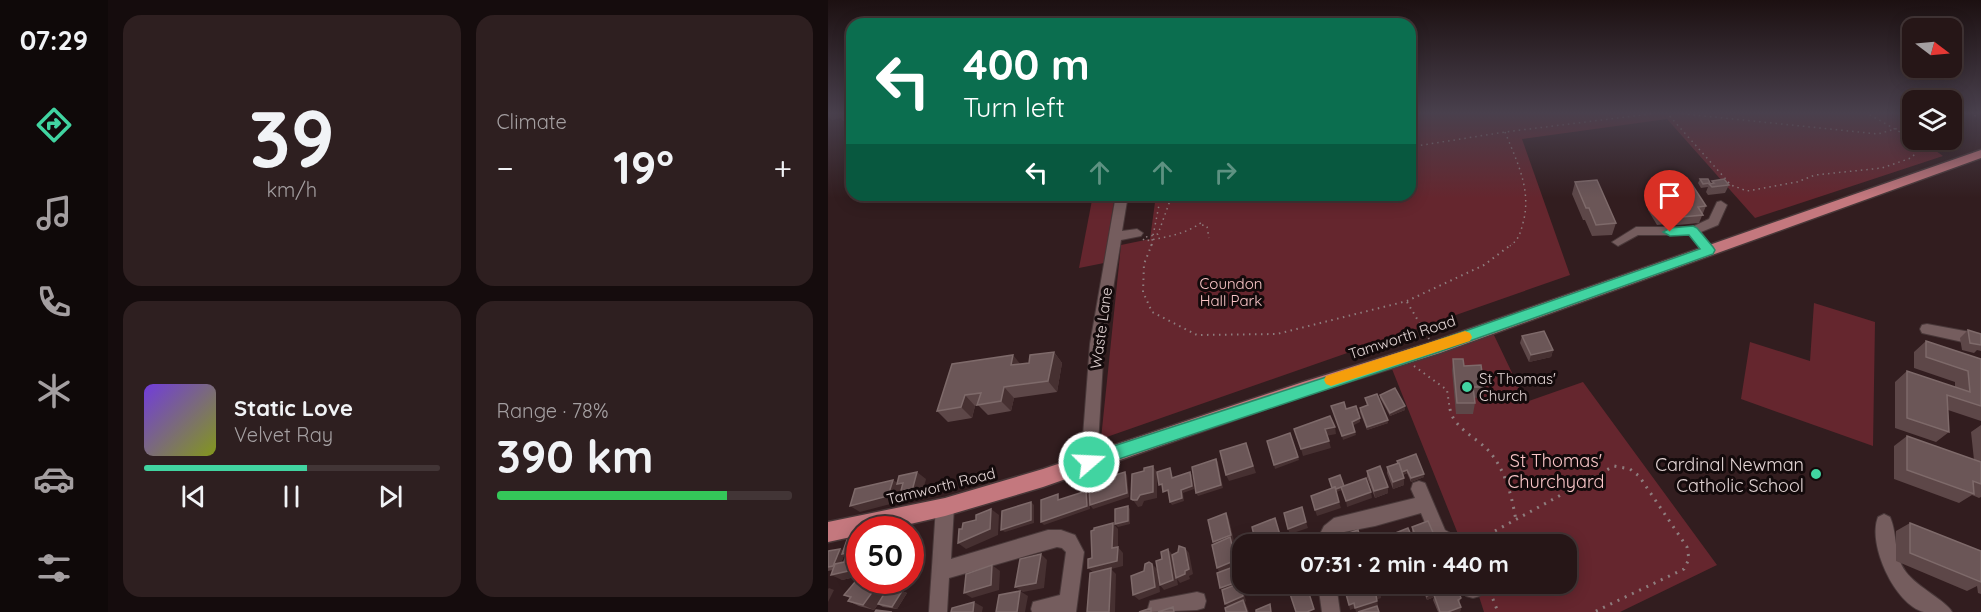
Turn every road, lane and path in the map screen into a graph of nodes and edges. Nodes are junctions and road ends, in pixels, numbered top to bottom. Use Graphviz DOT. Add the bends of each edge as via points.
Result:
graph roads {
  1 [pos="1451,141"];
  2 [pos="1509,141"];
  3 [pos="1691,141"];
  4 [pos="1416,146"];
  5 [pos="1915,150"];
  6 [pos="1981,154"];
  7 [pos="1121,201"];
  8 [pos="1160,201"];
  9 [pos="1169,201"];
  10 [pos="1721,205"];
  11 [pos="1693,231"];
  12 [pos="1139,235"];
  13 [pos="1155,235"];
  14 [pos="1115,237"];
  15 [pos="1209,238"];
  16 [pos="1154,239"];
  17 [pos="1618,242"];
  18 [pos="1709,250"];
  19 [pos="1407,301"];
  20 [pos="1927,329"];
  21 [pos="1981,340"];
  22 [pos="1434,348"];
  23 [pos="1420,361"];
  24 [pos="1089,462"];
  25 [pos="945,507"];
  26 [pos="1516,521"];
  27 [pos="1884,523"];
  28 [pos="828,532"];
  29 [pos="1329,534"];
  30 [pos="1443,534"];
  31 [pos="1490,534"];
  32 [pos="941,570"];
  33 [pos="1329,594"];
  34 [pos="1483,594"];
  35 [pos="1197,602"];
  36 [pos="1067,607"];
  37 [pos="1157,608"];
  38 [pos="1040,609"];
  39 [pos="938,612"];
  40 [pos="1331,612"];
  41 [pos="1498,612"];
  42 [pos="1594,612"];
  43 [pos="1943,612"];
  1 -- 4 [label="path"];
  2 -- 19 [label="path" via="1524,178 1528,206 1520,239 1484,265"];
  3 -- 5 [label="path" via="1731,185 1747,191 1815,175 1882,168 1911,158"];
  6 -- 18 [label="main road, Tamworth Road"];
  7 -- 14 [label="street, Waste Lane"];
  8 -- 13 [label="path"];
  9 -- 13 [label="path" via="1163,224"];
  10 -- 11 [label="street" via="1714,222"];
  11 -- 17 [label="street" via="1636,231"];
  11 -- 18 [label="street"];
  12 -- 13 [label="path"];
  12 -- 14 [label="street"];
  12 -- 16 [label="path" via="1145,241"];
  13 -- 16 [label="path"];
  14 -- 24 [label="street, Waste Lane" via="1097,344"];
  15 -- 16 [label="path" via="1202,222 1174,236"];
  16 -- 19 [label="path" via="1144,264 1143,292 1152,312 1197,335 1277,334"];
  18 -- 22 [label="main road, Tamworth Road"];
  19 -- 22 [label="path"];
  20 -- 21 [label="street"];
  22 -- 24 [label="main road, Tamworth Road"];
  23 -- 26 [label="path" via="1412,364 1448,390 1451,415 1488,450 1501,470 1512,495"];
  24 -- 25 [label="main road, Tamworth Road"];
  25 -- 28 [label="main road, Tamworth Road"];
  25 -- 32 [label="street"];
  26 -- 31 [label="path"];
  26 -- 42 [label="path" via="1614,466 1630,469 1639,476 1687,547 1689,559 1684,569"];
  27 -- 43 [label="street" via="1894,571 1919,600"];
  29 -- 30 [label="street" via="1340,524 1375,518 1421,497"];
  32 -- 36 [label="street" via="1048,539 1062,539 1072,544 1075,552"];
  32 -- 39 [label="street"];
  33 -- 40 [label="street"];
  34 -- 41 [label="path"];
  35 -- 37 [label="street"];
  36 -- 38 [label="street"];
}
